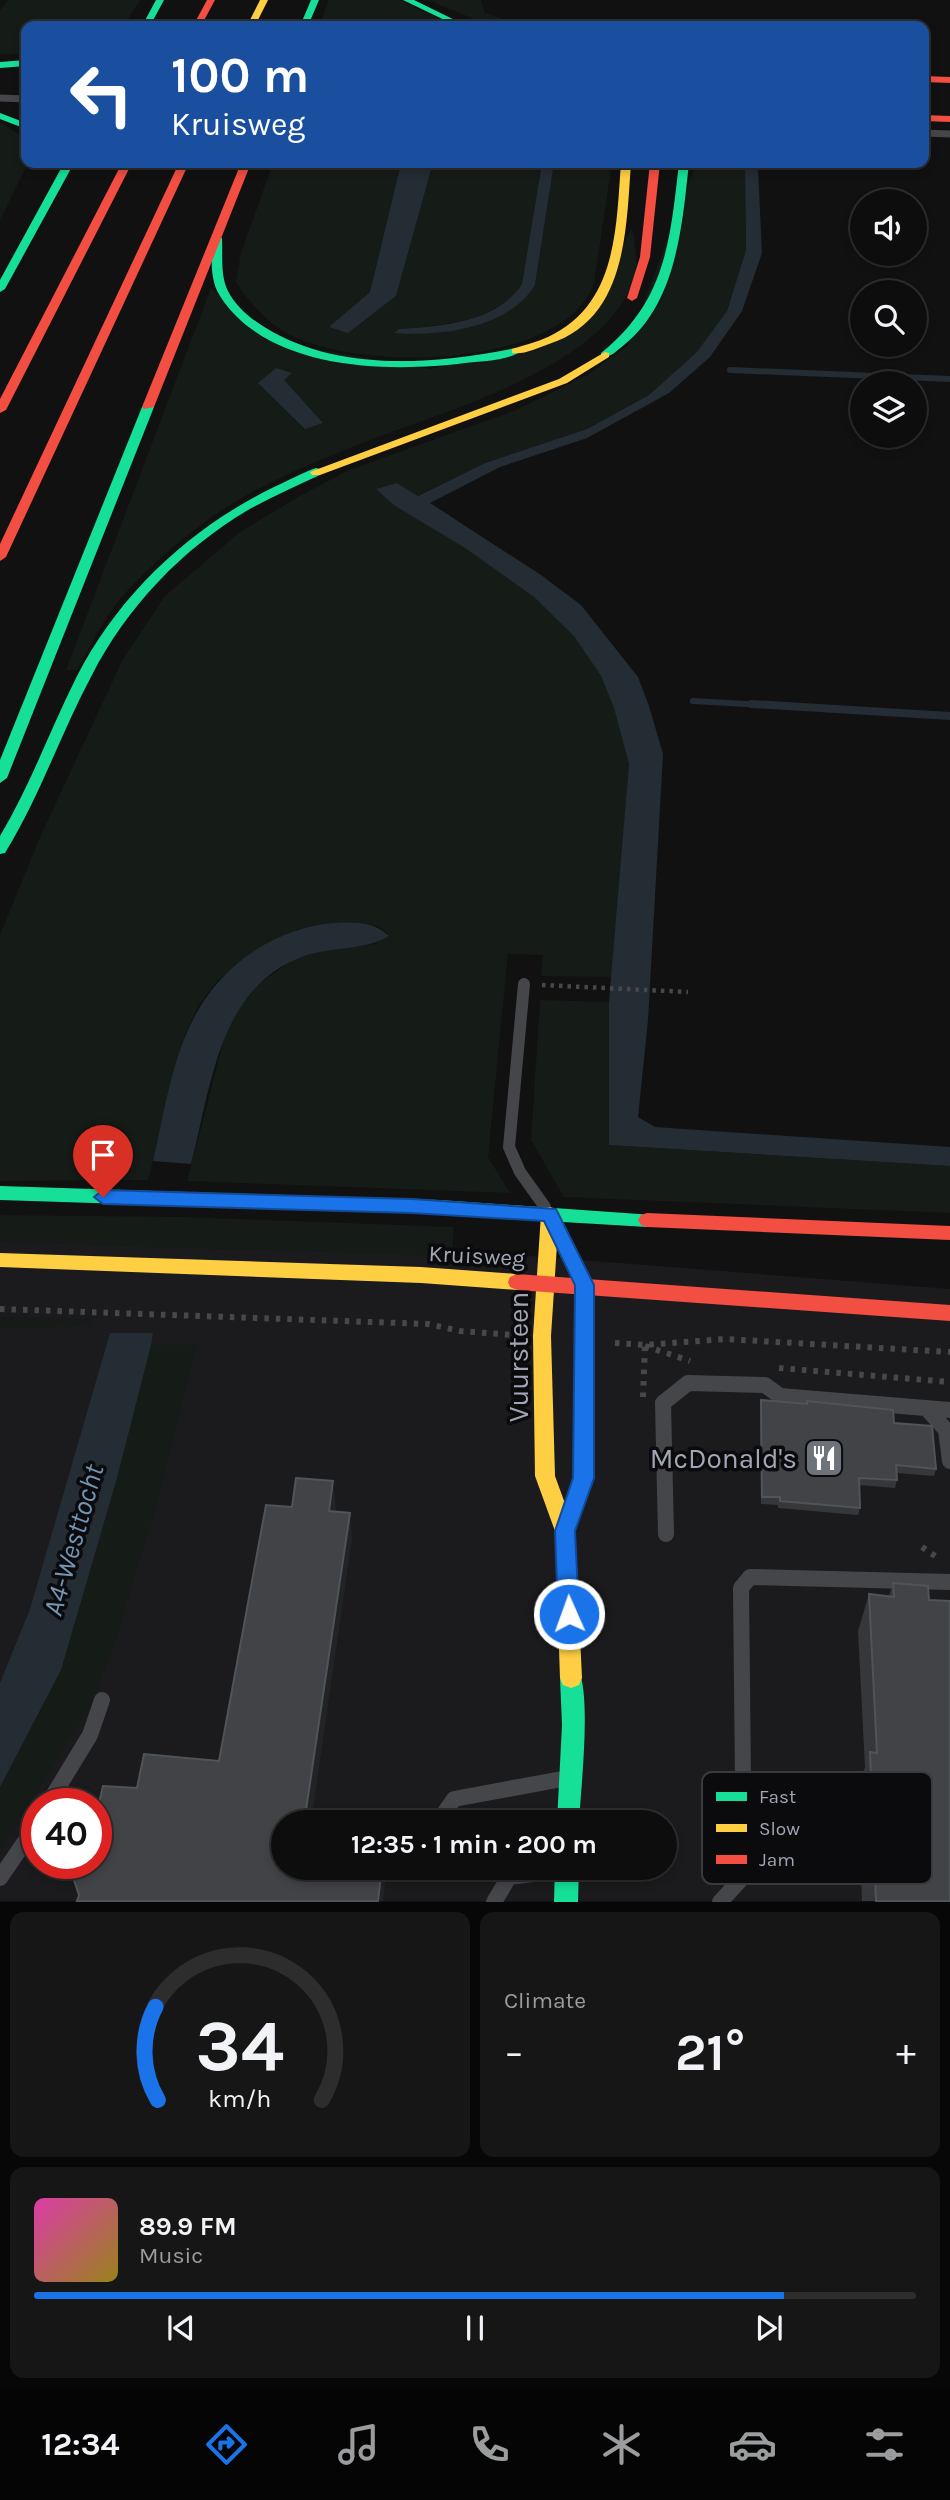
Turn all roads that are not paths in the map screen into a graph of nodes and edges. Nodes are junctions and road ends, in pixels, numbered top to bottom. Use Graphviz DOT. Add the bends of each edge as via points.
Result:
graph roads {
  1 [pos="160,0"];
  2 [pos="211,0"];
  3 [pos="264,0"];
  4 [pos="315,0"];
  5 [pos="407,0"];
  6 [pos="149,21"];
  7 [pos="200,21"];
  8 [pos="254,21"];
  9 [pos="305,21"];
  10 [pos="452,21"];
  11 [pos="0,59"];
  12 [pos="21,61"];
  13 [pos="21,63"];
  14 [pos="0,67"];
  15 [pos="21,69"];
  16 [pos="0,79"];
  17 [pos="21,79"];
  18 [pos="929,79"];
  19 [pos="950,80"];
  20 [pos="929,92"];
  21 [pos="950,93"];
  22 [pos="0,98"];
  23 [pos="21,99"];
  24 [pos="929,108"];
  25 [pos="950,109"];
  26 [pos="0,116"];
  27 [pos="929,118"];
  28 [pos="950,119"];
  29 [pos="21,124"];
  30 [pos="929,133"];
  31 [pos="950,134"];
  32 [pos="929,144"];
  33 [pos="950,145"];
  34 [pos="66,168"];
  35 [pos="124,168"];
  36 [pos="182,168"];
  37 [pos="244,168"];
  38 [pos="625,168"];
  39 [pos="654,168"];
  40 [pos="683,168"];
  41 [pos="216,233"];
  42 [pos="0,289"];
  43 [pos="624,311"];
  44 [pos="610,329"];
  45 [pos="495,405"];
  46 [pos="0,410"];
  47 [pos="0,557"];
  48 [pos="0,778"];
  49 [pos="0,849"];
  50 [pos="524,984"];
  51 [pos="0,1193"];
  52 [pos="550,1214"];
  53 [pos="950,1233"];
  54 [pos="0,1260"];
  55 [pos="544,1282"];
  56 [pos="584,1285"];
  57 [pos="950,1312"];
  58 [pos="928,1409"];
  59 [pos="950,1410"];
  60 [pos="950,1461"];
  61 [pos="565,1531"];
  62 [pos="666,1534"];
  63 [pos="950,1581"];
  64 [pos="102,1700"];
  65 [pos="743,1772"];
  66 [pos="569,1778"];
  67 [pos="58,1788"];
  68 [pos="446,1810"];
  69 [pos="568,1810"];
  70 [pos="21,1847"];
  71 [pos="0,1878"];
  72 [pos="507,1880"];
  73 [pos="567,1880"];
  74 [pos="737,1884"];
  75 [pos="494,1902"];
  76 [pos="566,1902"];
  77 [pos="720,1902"];
  1 -- 6 [label="main road"];
  2 -- 7 [label="main road"];
  3 -- 8 [label="main road"];
  4 -- 9 [label="main road"];
  5 -- 10 [label="main road"];
  11 -- 12 [label="main road"];
  13 -- 14 [label="main road"];
  14 -- 15 [label="main road"];
  16 -- 17 [label="main road"];
  18 -- 19 [label="main road"];
  20 -- 21 [label="main road"];
  22 -- 23 [label="lane"];
  24 -- 25 [label="main road"];
  26 -- 29 [label="main road"];
  27 -- 28 [label="main road"];
  30 -- 31 [label="lane"];
  32 -- 33 [label="main road"];
  34 -- 42 [label="main road"];
  35 -- 46 [label="main road"];
  36 -- 47 [label="main road"];
  37 -- 41 [label="main road"];
  38 -- 41 [label="main road" via="615,262 604,297 569,329 534,346 486,359 389,365 333,358 272,338 245,320 224,295"];
  39 -- 43 [label="main road" via="645,257"];
  40 -- 45 [label="main road" via="676,240 650,308 633,330 563,382"];
  41 -- 48 [label="main road"];
  44 -- 45 [label="main road" via="574,363"];
  45 -- 49 [label="main road" via="298,480 242,509 166,568 123,614 85,674 21,815"];
  50 -- 52 [label="lane" via="509,1147 520,1172"];
  51 -- 52 [label="main road, Kruisweg"];
  52 -- 53 [label="main road, Kruisweg"];
  52 -- 55 [label="main road, Vuursteen"];
  52 -- 56 [label="main road, Vuursteen"];
  54 -- 55 [label="main road, Kruisweg"];
  55 -- 56 [label="main road, Kruisweg"];
  55 -- 61 [label="main road, Vuursteen" via="545,1476"];
  56 -- 57 [label="main road, Kruisweg"];
  56 -- 61 [label="main road, Vuursteen" via="583,1478"];
  58 -- 59 [label="lane"];
  58 -- 60 [label="lane" via="946,1430"];
  58 -- 62 [label="lane" via="780,1396 765,1385 688,1383 663,1403"];
  61 -- 66 [label="main road, Vuursteen" via="573,1725"];
  63 -- 65 [label="lane" via="750,1577 741,1588"];
  64 -- 67 [label="lane" via="90,1735"];
  66 -- 68 [label="lane" via="454,1799"];
  66 -- 69 [label="main road, Vuursteen"];
  70 -- 71 [label="lane"];
  72 -- 75 [label="lane"];
  73 -- 76 [label="main road"];
  74 -- 77 [label="lane"];
}
